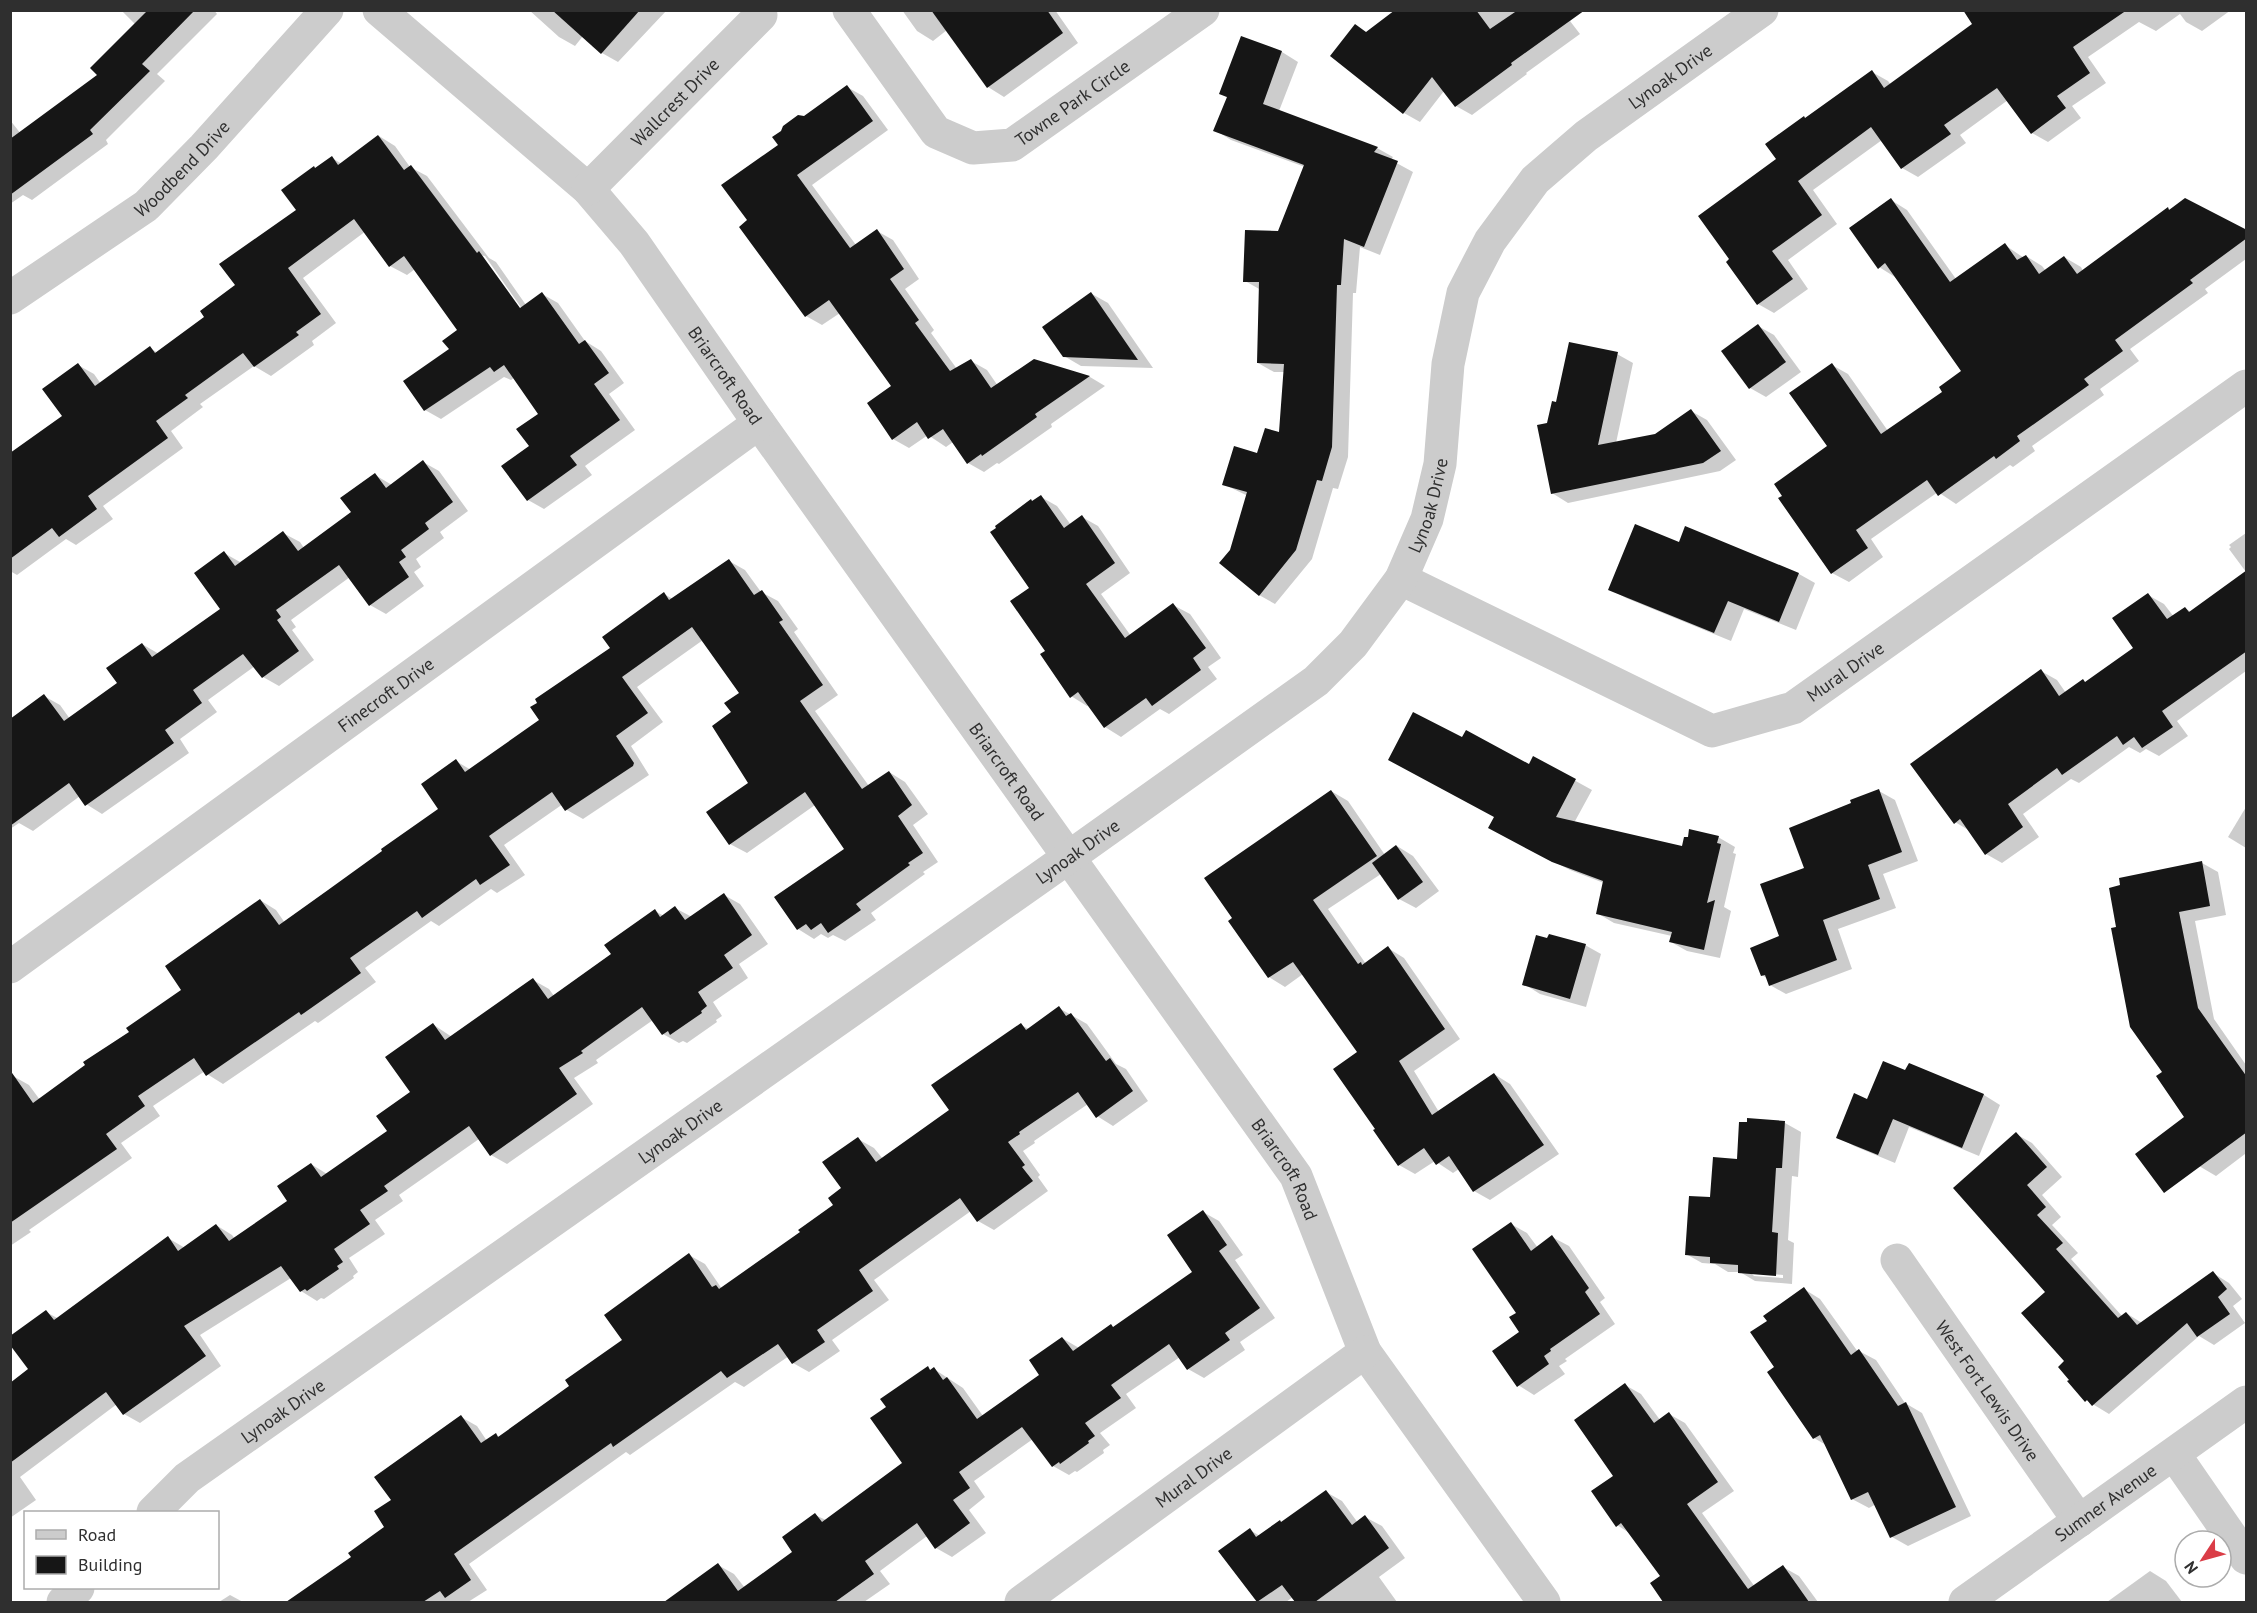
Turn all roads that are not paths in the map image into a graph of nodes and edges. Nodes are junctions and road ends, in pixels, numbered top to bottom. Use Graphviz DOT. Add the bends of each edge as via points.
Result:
graph roads {
  1 [pos="327,10"];
  2 [pos="379,10"];
  3 [pos="849,10"];
  4 [pos="1203,10"];
  5 [pos="1762,10"];
  6 [pos="762,15"];
  7 [pos="588,189"];
  8 [pos="10,298"];
  9 [pos="2247,386"];
  10 [pos="759,423"];
  11 [pos="1401,579"];
  12 [pos="1070,857"];
  13 [pos="10,967"];
  14 [pos="1897,1260"];
  15 [pos="1365,1352"];
  16 [pos="2247,1402"];
  17 [pos="2174,1454"];
  18 [pos="154,1511"];
  19 [pos="2079,1521"];
  20 [pos="2247,1558"];
  21 [pos="76,1589"];
  22 [pos="63,1602"];
  23 [pos="1021,1602"];
  24 [pos="1544,1602"];
  25 [pos="1965,1602"];
  1 -- 8 [label="street, Woodbend Drive" via="146,206"];
  2 -- 7 [label="street, Briarcroft Road"];
  3 -- 4 [label="street, Towne Park Circle" via="936,132 973,148 1012,145"];
  5 -- 11 [label="street, Lynoak Drive" via="1586,136 1535,180 1490,241 1463,292 1448,364 1440,464 1427,519"];
  6 -- 7 [label="street, Wallcrest Drive"];
  7 -- 10 [label="street, Briarcroft Road" via="634,243"];
  9 -- 11 [label="street, Mural Drive" via="1794,708 1712,731"];
  10 -- 12 [label="street, Briarcroft Road"];
  10 -- 13 [label="street, Finecroft Drive"];
  11 -- 12 [label="street, Lynoak Drive" via="1353,644 1316,681"];
  12 -- 15 [label="street, Briarcroft Road" via="1296,1176"];
  12 -- 18 [label="street, Lynoak Drive" via="187,1478"];
  14 -- 19 [label="street, West Fort Lewis Drive"];
  15 -- 23 [label="street, Mural Drive"];
  15 -- 24 [label="street, Briarcroft Road"];
  16 -- 17 [label="street, Sumner Avenue"];
  17 -- 19 [label="street, Sumner Avenue"];
  17 -- 20 [label="street"];
  19 -- 25 [label="street, Sumner Avenue"];
  21 -- 22 [label="street"];
}
